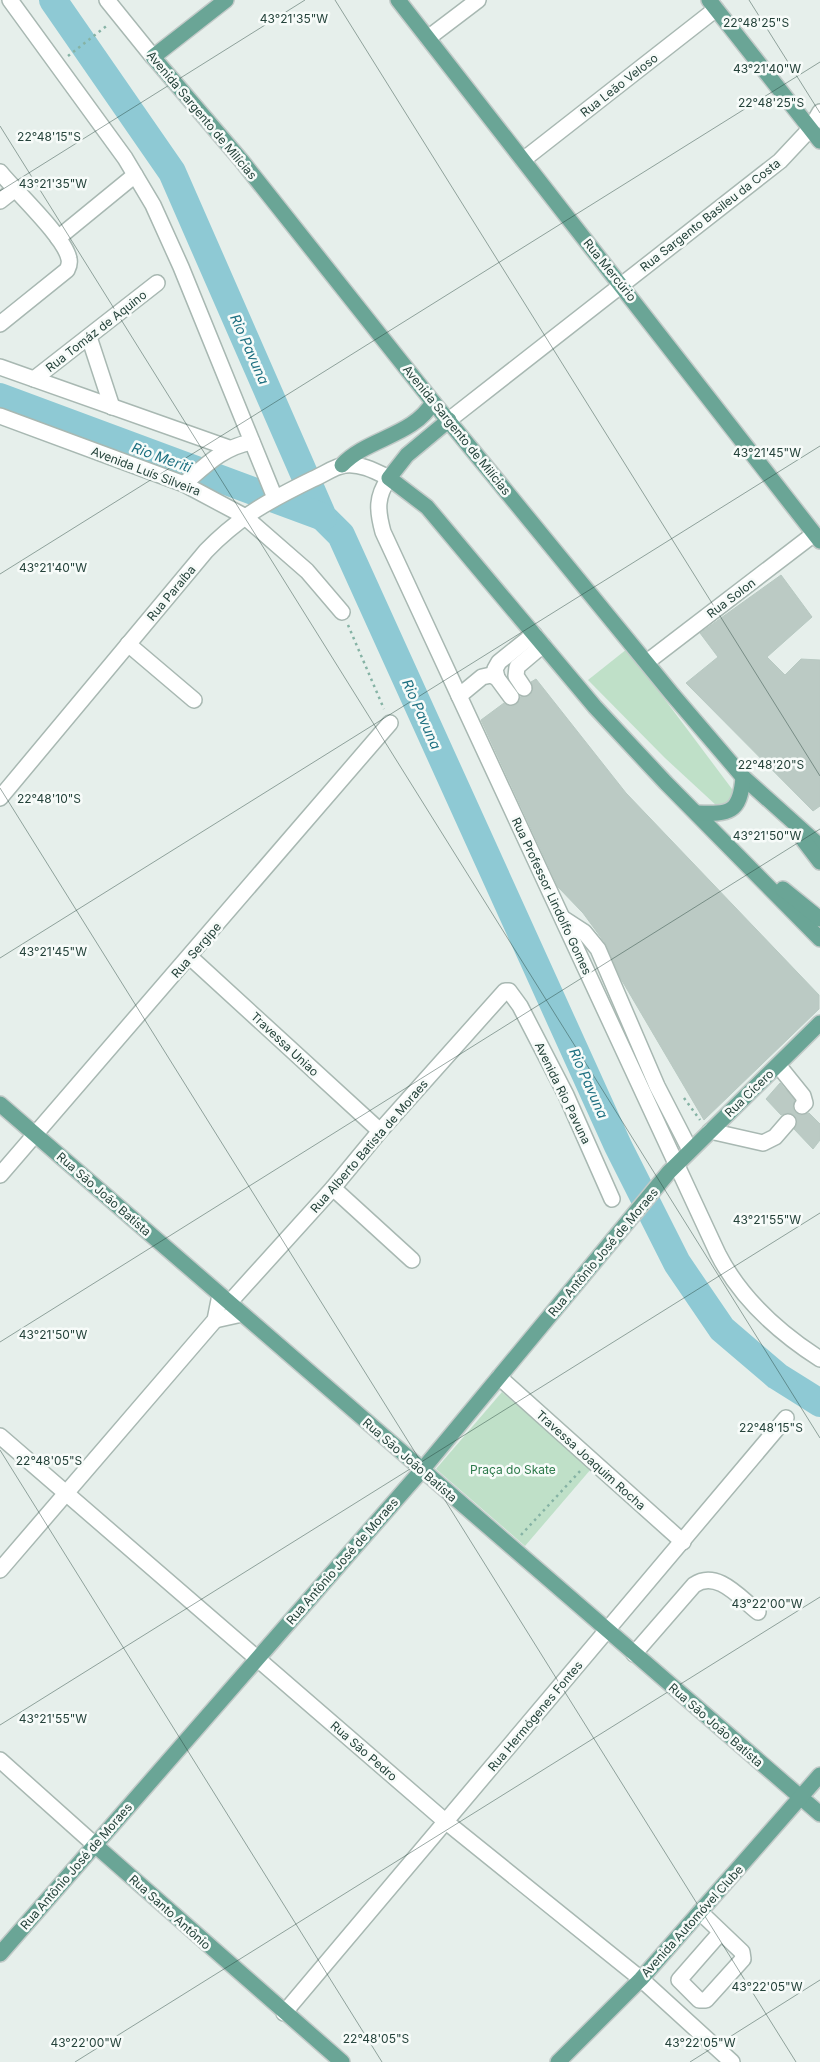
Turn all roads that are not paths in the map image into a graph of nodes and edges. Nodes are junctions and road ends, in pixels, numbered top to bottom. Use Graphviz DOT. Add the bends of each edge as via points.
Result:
graph roads {
  1 [pos="10,0"];
  2 [pos="107,0"];
  3 [pos="226,0"];
  4 [pos="398,0"];
  5 [pos="478,0"];
  6 [pos="712,5"];
  7 [pos="428,38"];
  8 [pos="153,57"];
  9 [pos="820,112"];
  10 [pos="810,129"];
  11 [pos="820,141"];
  12 [pos="523,160"];
  13 [pos="0,172"];
  14 [pos="135,175"];
  15 [pos="14,190"];
  16 [pos="0,201"];
  17 [pos="58,238"];
  18 [pos="157,283"];
  19 [pos="622,285"];
  20 [pos="0,324"];
  21 [pos="89,337"];
  22 [pos="0,367"];
  23 [pos="34,379"];
  24 [pos="433,402"];
  25 [pos="112,406"];
  26 [pos="0,416"];
  27 [pos="449,420"];
  28 [pos="252,442"];
  29 [pos="223,452"];
  30 [pos="342,465"];
  31 [pos="389,478"];
  32 [pos="187,481"];
  33 [pos="276,493"];
  34 [pos="244,516"];
  35 [pos="817,538"];
  36 [pos="342,612"];
  37 [pos="538,640"];
  38 [pos="128,644"];
  39 [pos="647,662"];
  40 [pos="497,678"];
  41 [pos="524,688"];
  42 [pos="458,696"];
  43 [pos="511,697"];
  44 [pos="194,700"];
  45 [pos="390,724"];
  46 [pos="744,778"];
  47 [pos="0,798"];
  48 [pos="778,808"];
  49 [pos="697,813"];
  50 [pos="820,846"];
  51 [pos="740,856"];
  52 [pos="820,862"];
  53 [pos="563,918"];
  54 [pos="820,919"];
  55 [pos="820,939"];
  56 [pos="190,957"];
  57 [pos="509,991"];
  58 [pos="820,1023"];
  59 [pos="778,1065"];
  60 [pos="0,1104"];
  61 [pos="802,1106"];
  62 [pos="788,1122"];
  63 [pos="380,1131"];
  64 [pos="710,1131"];
  65 [pos="35,1134"];
  66 [pos="690,1150"];
  67 [pos="678,1163"];
  68 [pos="0,1175"];
  69 [pos="333,1188"];
  70 [pos="612,1199"];
  71 [pos="412,1260"];
  72 [pos="225,1299"];
  73 [pos="242,1314"];
  74 [pos="215,1320"];
  75 [pos="820,1359"];
  76 [pos="499,1377"];
  77 [pos="786,1418"];
  78 [pos="0,1436"];
  79 [pos="422,1470"];
  80 [pos="66,1495"];
  81 [pos="683,1542"];
  82 [pos="0,1570"];
  83 [pos="758,1612"];
  84 [pos="607,1631"];
  85 [pos="634,1654"];
  86 [pos="257,1658"];
  87 [pos="0,1760"];
  88 [pos="820,1775"];
  89 [pos="801,1798"];
  90 [pos="820,1814"];
  91 [pos="445,1821"];
  92 [pos="95,1845"];
  93 [pos="700,1912"];
  94 [pos="721,1932"];
  95 [pos="0,1954"];
  96 [pos="641,1979"];
  97 [pos="284,2013"];
  98 [pos="342,2062"];
  99 [pos="558,2062"];
  100 [pos="732,2062"];
  1 -- 14 [label="street"];
  2 -- 8 [label="street, Avenida Sargento de Milícias"];
  3 -- 8 [label="main road"];
  4 -- 7 [label="main road, Rua Mercúrio"];
  5 -- 7 [label="street"];
  6 -- 10 [label="main road"];
  6 -- 12 [label="street, Rua Leão Veloso"];
  7 -- 12 [label="main road, Rua Mercúrio"];
  8 -- 24 [label="main road, Avenida Sargento de Milícias" via="241,160"];
  9 -- 10 [label="street, Rua Sargento Basileu da Costa"];
  10 -- 11 [label="main road"];
  10 -- 19 [label="street, Rua Sargento Basileu da Costa" via="780,161"];
  12 -- 19 [label="main road, Rua Mercúrio"];
  13 -- 15 [label="street"];
  14 -- 17 [label="street"];
  14 -- 28 [label="street" via="181,267"];
  15 -- 16 [label="street"];
  15 -- 17 [label="street"];
  17 -- 20 [label="street" via="69,257 67,270"];
  18 -- 21 [label="street, Rua Tomáz de Aquino"];
  19 -- 27 [label="street, Rua Sargento Basileu da Costa"];
  19 -- 35 [label="main road, Rua Mercúrio"];
  21 -- 23 [label="street, Rua Tomáz de Aquino"];
  21 -- 25 [label="street"];
  22 -- 23 [label="street"];
  23 -- 25 [label="street"];
  24 -- 27 [label="main road, Avenida Sargento de Milícias"];
  24 -- 30 [label="main road" via="420,418 354,454"];
  25 -- 29 [label="street"];
  26 -- 32 [label="street, Avenida Luís Silveira"];
  27 -- 31 [label="main road, Rua Professor Lindolfo Gomes" via="407,455"];
  27 -- 39 [label="main road, Avenida Sargento de Milícias"];
  28 -- 29 [label="street"];
  28 -- 33 [label="street"];
  29 -- 32 [label="street"];
  30 -- 31 [label="street" via="359,466"];
  30 -- 33 [label="street, Rua Paraíba"];
  31 -- 37 [label="main road" via="428,507"];
  31 -- 42 [label="street, Rua Professor Lindolfo Gomes" via="382,487 377,504 383,532"];
  32 -- 34 [label="street, Avenida Luís Silveira"];
  33 -- 34 [label="street, Rua Paraíba"];
  34 -- 36 [label="street, Avenida Luís Silveira" via="307,571"];
  34 -- 38 [label="street, Rua Paraíba" via="206,551"];
  35 -- 39 [label="street, Rua Solon"];
  37 -- 40 [label="street" via="499,662 495,669"];
  37 -- 41 [label="street" via="517,667 516,676"];
  37 -- 49 [label="main road" via="595,707"];
  38 -- 44 [label="street"];
  38 -- 47 [label="street, Rua Paraíba"];
  39 -- 46 [label="main road, Avenida Sargento de Milícias"];
  40 -- 42 [label="street" via="486,675"];
  40 -- 43 [label="street"];
  42 -- 53 [label="street, Rua Professor Lindolfo Gomes"];
  45 -- 56 [label="street, Rua Sergipe"];
  46 -- 48 [label="main road, Avenida Sargento de Milícias"];
  46 -- 49 [label="main road" via="741,795 733,810 722,814"];
  48 -- 50 [label="main road, Avenida Sargento de Milícias"];
  48 -- 52 [label="main road"];
  49 -- 51 [label="main road"];
  51 -- 54 [label="main road"];
  51 -- 55 [label="main road"];
  53 -- 66 [label="street" via="584,932 598,949 657,1086"];
  53 -- 67 [label="street, Rua Professor Lindolfo Gomes"];
  56 -- 63 [label="street, Travessa Uniao"];
  56 -- 65 [label="street, Rua Sergipe"];
  57 -- 63 [label="street, Rua Alberto Batista de Moraes" via="501,994"];
  57 -- 70 [label="street, Avenida Rio Pavuna" via="566,1095"];
  58 -- 59 [label="main road, Rua Cícero"];
  59 -- 61 [label="street" via="803,1096 805,1103"];
  59 -- 64 [label="main road, Rua Cícero"];
  60 -- 65 [label="main road, Rua São João Batista"];
  62 -- 64 [label="street" via="764,1143"];
  63 -- 69 [label="street, Rua Alberto Batista de Moraes"];
  64 -- 66 [label="main road, Rua Cícero"];
  65 -- 68 [label="street, Rua Sergipe"];
  65 -- 72 [label="main road, Rua São João Batista"];
  66 -- 67 [label="main road, Rua Cícero"];
  67 -- 75 [label="street, Rua Professor Lindolfo Gomes" via="715,1248 739,1289 783,1333"];
  67 -- 76 [label="main road, Rua Antônio José de Moraes"];
  69 -- 71 [label="street"];
  69 -- 72 [label="street, Rua Alberto Batista de Moraes"];
  72 -- 73 [label="main road, Rua São João Batista"];
  72 -- 74 [label="street"];
  73 -- 74 [label="street"];
  73 -- 79 [label="main road, Rua São João Batista"];
  74 -- 80 [label="street"];
  76 -- 79 [label="main road, Rua Antônio José de Moraes"];
  76 -- 81 [label="street, Travessa Joaquim Rocha"];
  77 -- 81 [label="street, Rua Hermógenes Fontes"];
  78 -- 80 [label="street, Rua São Pedro"];
  79 -- 84 [label="main road, Rua São João Batista"];
  79 -- 86 [label="main road, Rua Antônio José de Moraes"];
  80 -- 82 [label="street"];
  80 -- 86 [label="street, Rua São Pedro"];
  81 -- 84 [label="street, Rua Hermógenes Fontes"];
  83 -- 85 [label="street" via="717,1580 701,1580"];
  84 -- 85 [label="main road, Rua São João Batista"];
  84 -- 91 [label="street, Rua Hermógenes Fontes"];
  85 -- 89 [label="main road, Rua São João Batista"];
  86 -- 91 [label="street, Rua São Pedro"];
  86 -- 92 [label="main road, Rua Antônio José de Moraes"];
  87 -- 92 [label="street, Rua Santo Antônio"];
  88 -- 89 [label="main road, Avenida Automóvel Clube"];
  89 -- 90 [label="main road, Rua São João Batista"];
  89 -- 93 [label="main road, Avenida Automóvel Clube"];
  91 -- 96 [label="street, Rua São Pedro"];
  91 -- 97 [label="street, Rua Hermógenes Fontes"];
  92 -- 95 [label="main road, Rua Antônio José de Moraes"];
  92 -- 97 [label="main road, Rua Santo Antônio"];
  93 -- 94 [label="street"];
  93 -- 96 [label="main road, Avenida Automóvel Clube"];
  94 -- 94 [label="street" via="742,1952 743,1959 706,2000 699,2000 679,1980"];
  96 -- 99 [label="main road, Avenida Automóvel Clube"];
  96 -- 100 [label="street, Rua São Pedro"];
  97 -- 98 [label="main road, Rua Santo Antônio"];
}
